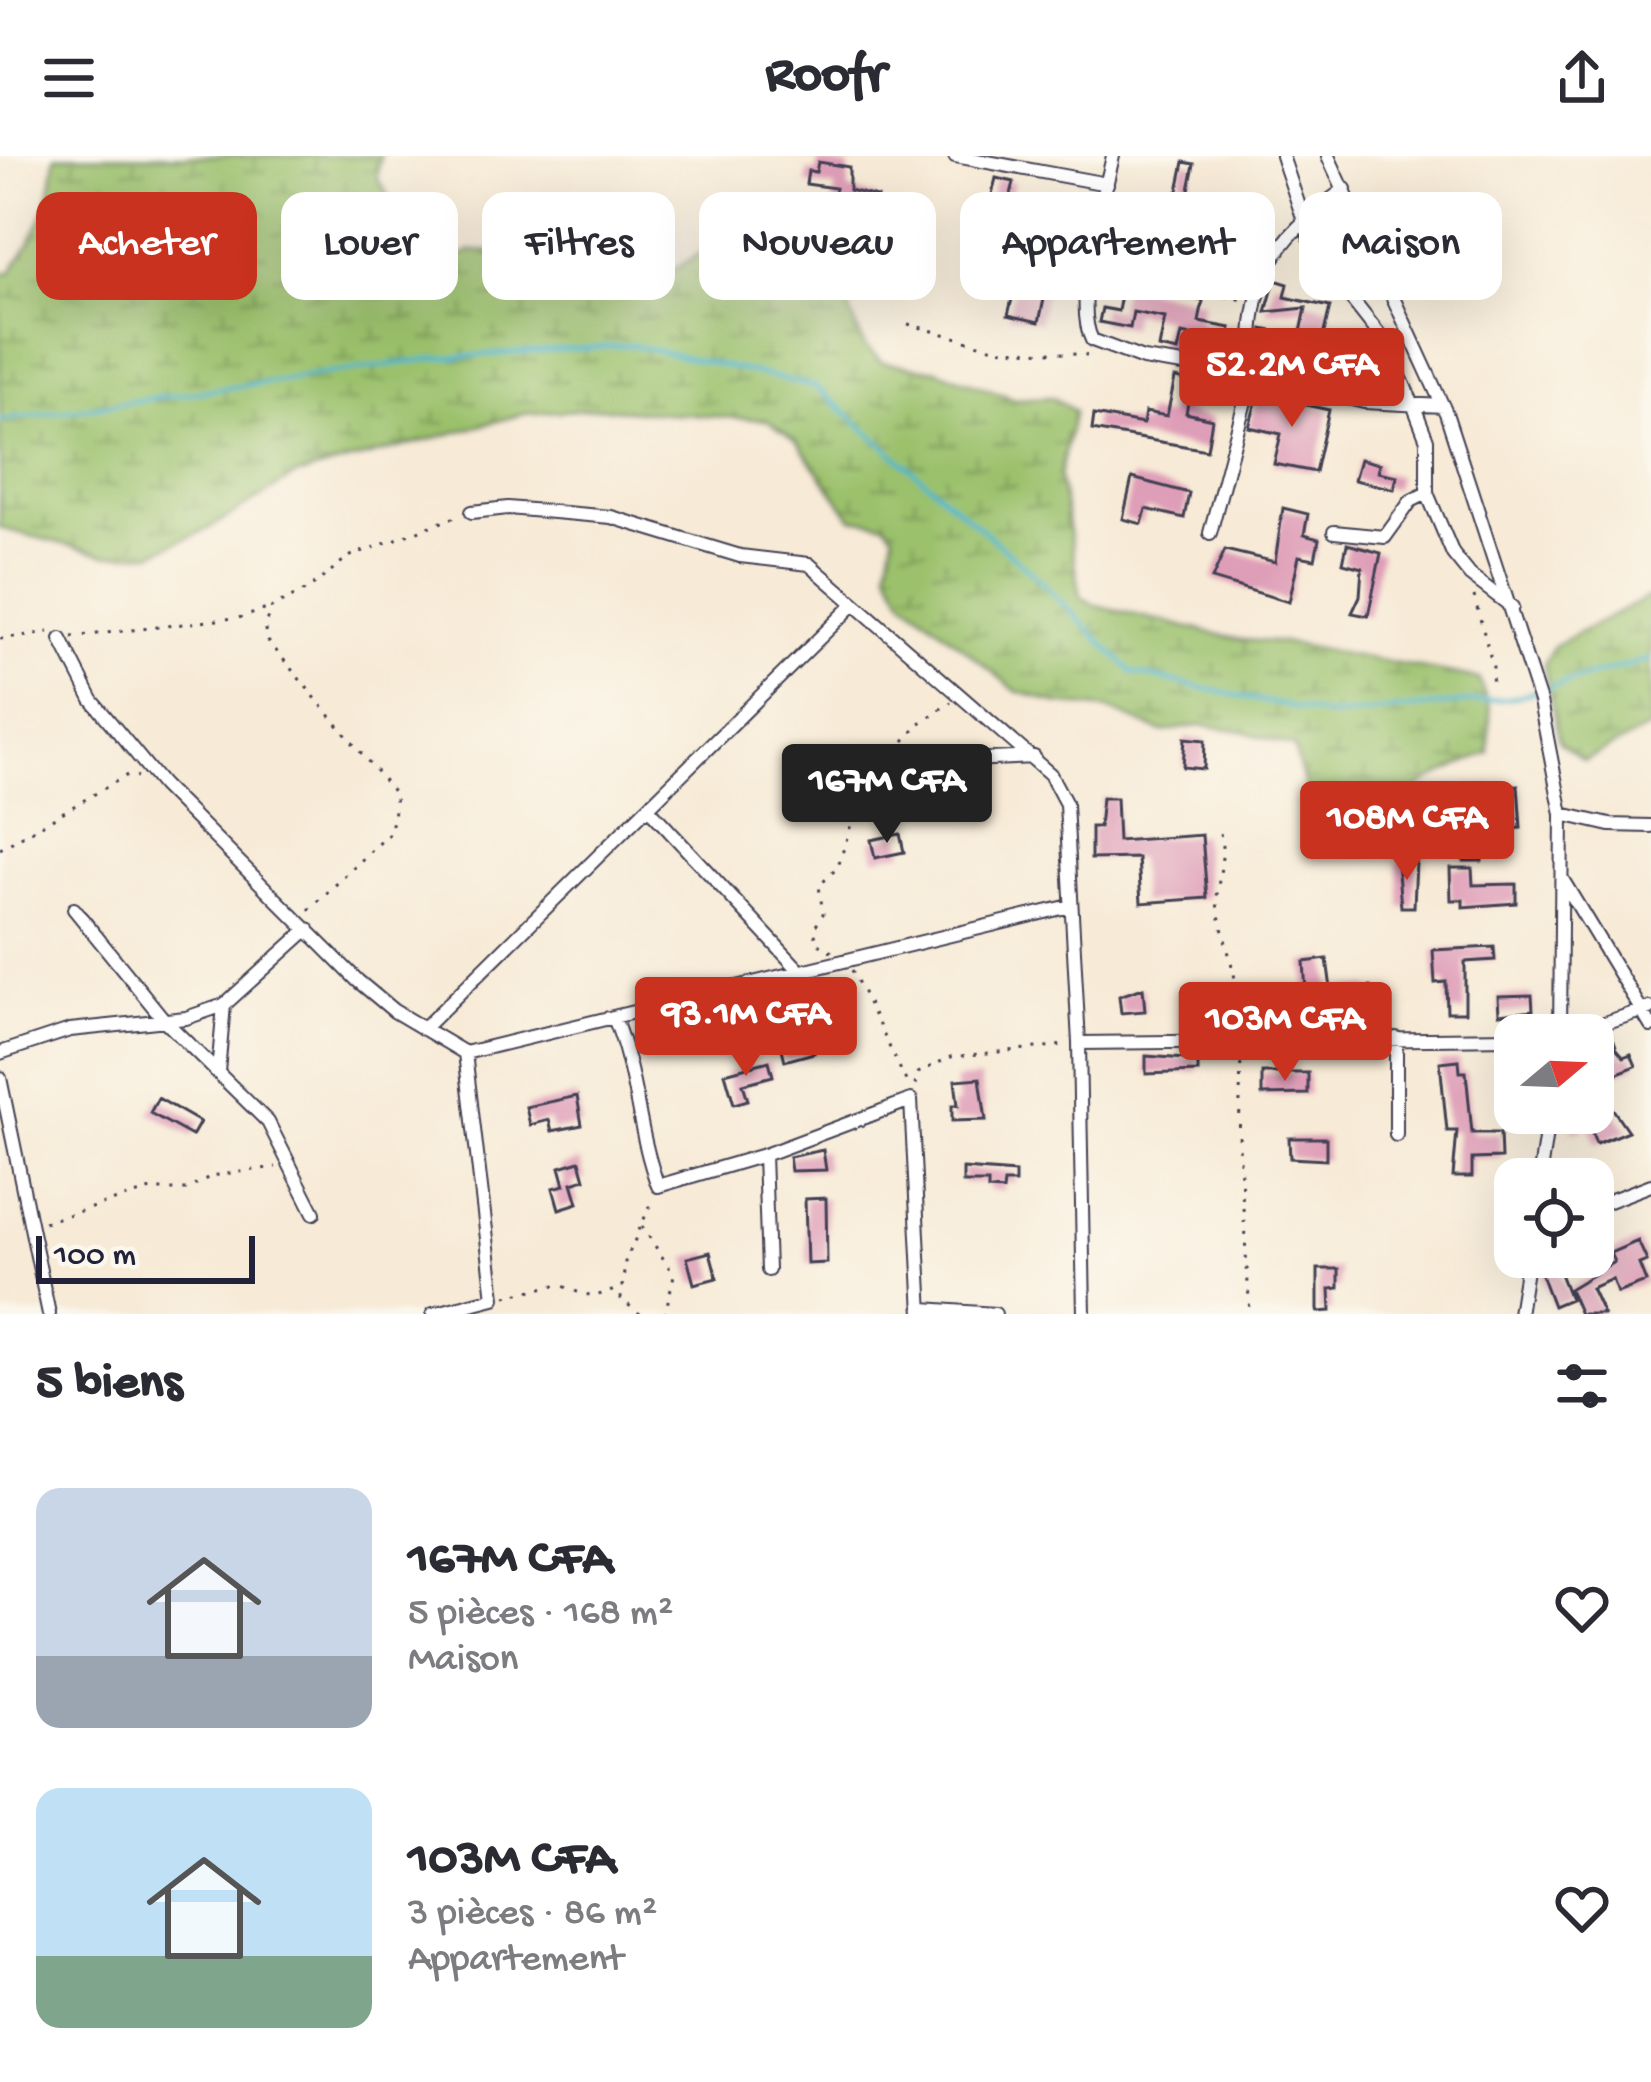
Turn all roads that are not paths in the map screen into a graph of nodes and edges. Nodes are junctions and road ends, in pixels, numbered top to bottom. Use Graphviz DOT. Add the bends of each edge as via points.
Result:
graph roads {
  1 [pos="955,156"];
  2 [pos="1113,156"];
  3 [pos="1282,156"];
  4 [pos="1328,156"];
  5 [pos="1107,184"];
  6 [pos="1345,189"];
  7 [pos="1341,192"];
  8 [pos="1299,212"];
  9 [pos="1299,221"];
  10 [pos="1353,300"];
  11 [pos="1252,375"];
  12 [pos="1443,406"];
  13 [pos="1415,409"];
  14 [pos="1427,493"];
  15 [pos="472,512"];
  16 [pos="1334,532"];
  17 [pos="1210,533"];
  18 [pos="853,605"];
  19 [pos="1513,608"];
  20 [pos="61,639"];
  21 [pos="1035,757"];
  22 [pos="866,785"];
  23 [pos="649,809"];
  24 [pos="1562,814"];
  25 [pos="1651,826"];
  26 [pos="1562,879"];
  27 [pos="1070,906"];
  28 [pos="74,909"];
  29 [pos="303,925"];
  30 [pos="800,971"];
  31 [pos="224,1005"];
  32 [pos="1648,1009"];
  33 [pos="1564,1014"];
  34 [pos="614,1018"];
  35 [pos="1614,1020"];
  36 [pos="165,1021"];
  37 [pos="1651,1026"];
  38 [pos="423,1029"];
  39 [pos="1396,1038"];
  40 [pos="1494,1038"];
  41 [pos="1079,1043"];
  42 [pos="0,1053"];
  43 [pos="465,1053"];
  44 [pos="218,1072"];
  45 [pos="0,1078"];
  46 [pos="1396,1135"];
  47 [pos="764,1155"];
  48 [pos="1651,1185"];
  49 [pos="1614,1200"];
  50 [pos="314,1213"];
  51 [pos="769,1270"];
  52 [pos="1525,1278"];
  53 [pos="923,1311"];
  54 [pos="50,1314"];
  55 [pos="433,1314"];
  56 [pos="995,1314"];
  57 [pos="1084,1314"];
  58 [pos="1519,1314"];
  1 -- 5 [label="street"];
  2 -- 5 [label="street"];
  3 -- 8 [label="street"];
  4 -- 6 [label="street"];
  5 -- 11 [label="street" via="1084,319 1099,346"];
  6 -- 7 [label="street"];
  6 -- 12 [label="street"];
  9 -- 11 [label="street" via="1270,255"];
  10 -- 13 [label="street" via="1383,339"];
  11 -- 13 [label="street"];
  11 -- 17 [label="street"];
  12 -- 13 [label="street"];
  12 -- 19 [label="street"];
  13 -- 14 [label="street" via="1426,440"];
  14 -- 16 [label="street" via="1411,501 1385,537"];
  14 -- 19 [label="street" via="1458,562"];
  15 -- 18 [label="street" via="611,517 740,556 809,564"];
  18 -- 21 [label="street"];
  18 -- 23 [label="street"];
  19 -- 24 [label="street"];
  20 -- 29 [label="street" via="92,700 162,785"];
  21 -- 22 [label="street" via="969,760"];
  21 -- 27 [label="street" via="1066,804"];
  23 -- 30 [label="street"];
  23 -- 38 [label="street"];
  24 -- 25 [label="street"];
  24 -- 26 [label="street"];
  26 -- 32 [label="street"];
  26 -- 33 [label="street"];
  27 -- 30 [label="street"];
  27 -- 41 [label="street"];
  28 -- 36 [label="street"];
  29 -- 31 [label="street"];
  29 -- 38 [label="street" via="358,982"];
  30 -- 34 [label="street"];
  31 -- 36 [label="street"];
  31 -- 44 [label="street"];
  32 -- 35 [label="street"];
  32 -- 37 [label="street"];
  34 -- 43 [label="street"];
  34 -- 47 [label="street" via="658,1186"];
  36 -- 42 [label="street" via="70,1030"];
  36 -- 44 [label="street"];
  38 -- 43 [label="street"];
  39 -- 40 [label="street"];
  39 -- 41 [label="street"];
  39 -- 46 [label="street"];
  41 -- 57 [label="street"];
  43 -- 55 [label="street" via="494,1298"];
  44 -- 50 [label="street" via="268,1122"];
  45 -- 54 [label="street"];
  47 -- 51 [label="street"];
  47 -- 53 [label="street" via="911,1100"];
  48 -- 49 [label="street"];
  52 -- 58 [label="street"];
  53 -- 56 [label="street"];
}
